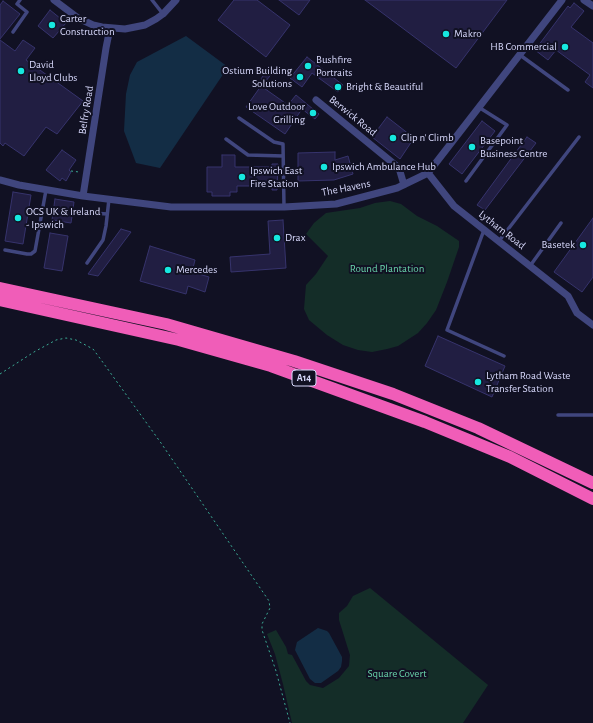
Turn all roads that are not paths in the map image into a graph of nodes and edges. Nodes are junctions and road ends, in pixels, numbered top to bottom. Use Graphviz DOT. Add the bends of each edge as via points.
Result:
graph roads {
  1 [pos="20,0"];
  2 [pos="54,0"];
  3 [pos="152,0"];
  4 [pos="176,0"];
  5 [pos="562,0"];
  6 [pos="584,0"];
  7 [pos="593,6"];
  8 [pos="163,14"];
  9 [pos="110,28"];
  10 [pos="13,32"];
  11 [pos="520,55"];
  12 [pos="568,90"];
  13 [pos="316,100"];
  14 [pos="480,108"];
  15 [pos="240,118"];
  16 [pos="579,137"];
  17 [pos="226,139"];
  18 [pos="283,156"];
  19 [pos="428,174"];
  20 [pos="0,180"];
  21 [pos="466,181"];
  22 [pos="404,185"];
  23 [pos="47,189"];
  24 [pos="84,196"];
  25 [pos="109,199"];
  26 [pos="284,207"];
  27 [pos="80,212"];
  28 [pos="107,214"];
  29 [pos="561,223"];
  30 [pos="484,230"];
  31 [pos="499,241"];
  32 [pos="4,250"];
  33 [pos="87,263"];
  34 [pos="530,266"];
  35 [pos="0,280"];
  36 [pos="0,288"];
  37 [pos="49,298"];
  38 [pos="0,300"];
  39 [pos="593,325"];
  40 [pos="504,356"];
  41 [pos="558,415"];
  42 [pos="593,415"];
  43 [pos="593,483"];
  44 [pos="593,499"];
  1 -- 10 [label="lane" via="17,4 27,12"];
  2 -- 9 [label="street" via="78,18 93,25"];
  3 -- 8 [label="lane"];
  4 -- 8 [label="street"];
  5 -- 11 [label="street, The Havens"];
  6 -- 7 [label="street"];
  8 -- 9 [label="street" via="136,28"];
  9 -- 24 [label="street, Belfry Road"];
  11 -- 12 [label="lane"];
  11 -- 14 [label="street, The Havens"];
  13 -- 22 [label="street, Berwick Road" via="398,168"];
  14 -- 19 [label="street, The Havens"];
  14 -- 21 [label="lane" via="507,125"];
  15 -- 18 [label="lane" via="274,142 283,144"];
  16 -- 31 [label="lane"];
  17 -- 18 [label="lane" via="248,155"];
  18 -- 26 [label="lane"];
  19 -- 22 [label="street, The Havens"];
  19 -- 30 [label="street, Lytham Road" via="454,206"];
  20 -- 23 [label="street, The Havens"];
  22 -- 26 [label="street, The Havens" via="336,204"];
  23 -- 24 [label="street, The Havens"];
  23 -- 32 [label="lane" via="35,252 27,254"];
  24 -- 25 [label="street, The Havens"];
  25 -- 26 [label="street, The Havens" via="172,206"];
  25 -- 28 [label="lane"];
  27 -- 28 [label="lane"];
  28 -- 33 [label="lane" via="102,240"];
  29 -- 34 [label="lane"];
  30 -- 31 [label="street, Lytham Road"];
  30 -- 40 [label="lane" via="446,330"];
  31 -- 34 [label="street, Lytham Road"];
  34 -- 39 [label="street, Lytham Road" via="568,296 577,313"];
  35 -- 37 [label="highway, A14"];
  36 -- 37 [label="highway, A14"];
  37 -- 43 [label="highway, A14" via="166,324 294,360 393,394 478,428"];
  38 -- 44 [label="highway, A14" via="180,340 272,366 446,430 510,457"];
  41 -- 42 [label="lane"];
}
